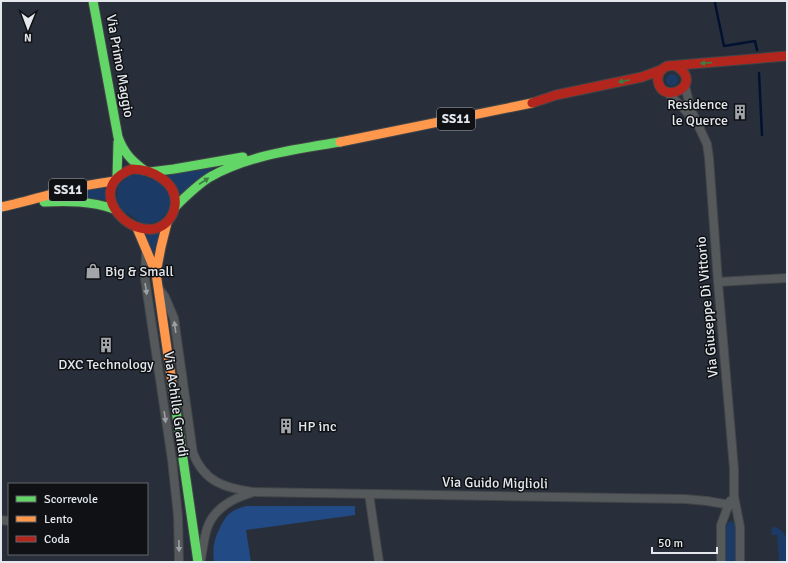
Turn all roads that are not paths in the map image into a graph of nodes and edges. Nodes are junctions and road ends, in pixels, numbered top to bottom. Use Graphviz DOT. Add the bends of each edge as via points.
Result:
graph roads {
  1 [pos="93,1"];
  2 [pos="787,56"];
  3 [pos="787,63"];
  4 [pos="676,66"];
  5 [pos="661,70"];
  6 [pos="691,78"];
  7 [pos="660,88"];
  8 [pos="584,98"];
  9 [pos="528,105"];
  10 [pos="697,124"];
  11 [pos="118,137"];
  12 [pos="283,152"];
  13 [pos="146,171"];
  14 [pos="116,179"];
  15 [pos="22,203"];
  16 [pos="1,207"];
  17 [pos="175,207"];
  18 [pos="114,209"];
  19 [pos="167,223"];
  20 [pos="137,228"];
  21 [pos="146,250"];
  22 [pos="156,273"];
  23 [pos="787,278"];
  24 [pos="718,282"];
  25 [pos="158,288"];
  26 [pos="253,492"];
  27 [pos="369,494"];
  28 [pos="732,506"];
  29 [pos="722,523"];
  30 [pos="739,524"];
  31 [pos="179,562"];
  32 [pos="199,562"];
  33 [pos="379,562"];
  34 [pos="721,562"];
  35 [pos="740,562"];
  1 -- 11 [label="main road, Via Primo Maggio"];
  2 -- 4 [label="main road, SS11, one-way"];
  3 -- 6 [label="main road"];
  4 -- 5 [label="main road, SS11" via="669,65"];
  4 -- 6 [label="main road"];
  5 -- 7 [label="main road" via="658,77"];
  5 -- 9 [label="main road, SS11, one-way" via="642,78 556,95"];
  6 -- 7 [label="main road" via="681,91 673,93"];
  6 -- 10 [label="street, Via Giuseppe Di Vittorio" via="691,110"];
  7 -- 10 [label="street, Via Giuseppe Di Vittorio"];
  8 -- 9 [label="main road, SS11" via="558,104"];
  9 -- 12 [label="main road, SS11"];
  10 -- 24 [label="street, Via Giuseppe Di Vittorio" via="707,144 709,158"];
  11 -- 13 [label="main road, Via Primo Maggio" via="127,156"];
  11 -- 14 [label="main road, Via Primo Maggio"];
  12 -- 13 [label="main road, SS11" via="176,170"];
  17 -- 12 [label="main road, SS11, one-way" via="210,177 240,163"];
  13 -- 14 [label="main road, SS11" via="139,169 124,172"];
  13 -- 17 [label="main road" via="162,178 170,186 175,196"];
  14 -- 15 [label="main road, SS11"];
  14 -- 18 [label="main road" via="110,195"];
  15 -- 16 [label="main road, SS11"];
  15 -- 18 [label="main road, SS11" via="76,201 96,203"];
  17 -- 19 [label="main road, SS11"];
  18 -- 20 [label="main road, SS11"];
  19 -- 20 [label="main road" via="153,230"];
  19 -- 22 [label="main road"];
  20 -- 21 [label="main road"];
  21 -- 22 [label="main road"];
  21 -- 31 [label="street, Via Achille Grandi, one-way" via="145,279 172,460 178,516"];
  22 -- 25 [label="main road"];
  23 -- 24 [label="street"];
  24 -- 28 [label="street, Via Giuseppe Di Vittorio" via="734,469"];
  26 -- 25 [label="street, Via Guido Miglioli, one-way" via="225,486 205,473 197,462 193,453 174,318"];
  25 -- 32 [label="main road"];
  26 -- 27 [label="street, Via Guido Miglioli"];
  26 -- 32 [label="street" via="228,503 212,519 208,525"];
  27 -- 28 [label="street, Via Guido Miglioli" via="685,499"];
  27 -- 33 [label="street"];
  28 -- 29 [label="street, Via Giuseppe Di Vittorio"];
  28 -- 30 [label="street, Via Giuseppe Di Vittorio"];
  29 -- 30 [label="street" via="726,518 732,518"];
  29 -- 34 [label="street, Via Giuseppe Di Vittorio"];
  30 -- 35 [label="street, Via Giuseppe Di Vittorio"];
}
